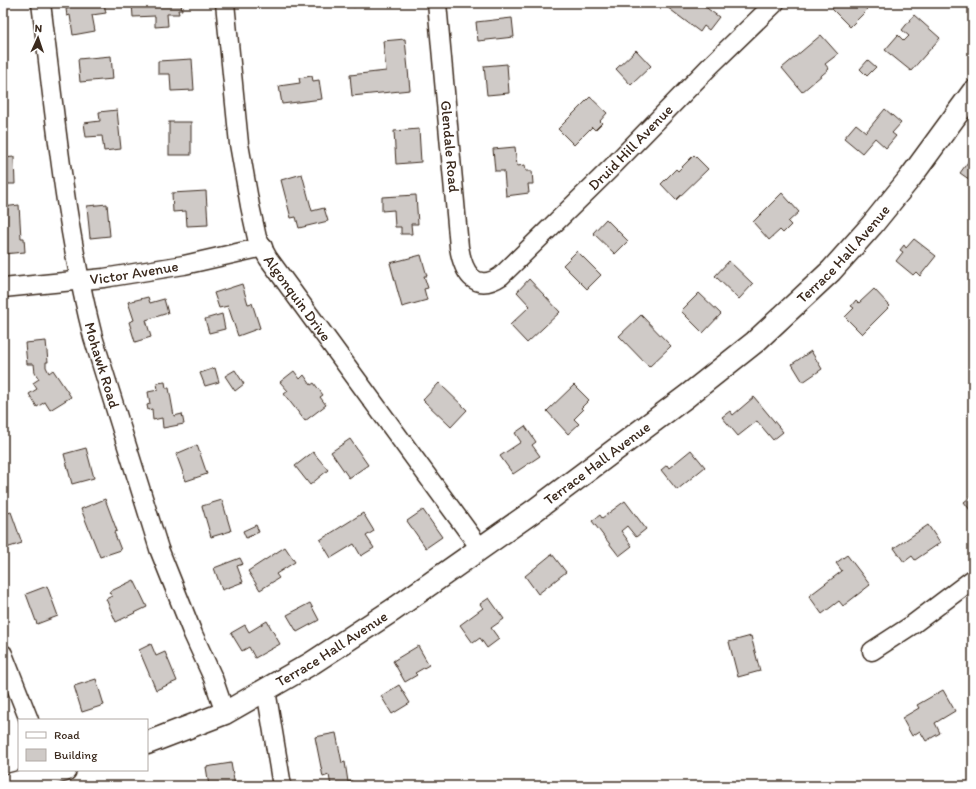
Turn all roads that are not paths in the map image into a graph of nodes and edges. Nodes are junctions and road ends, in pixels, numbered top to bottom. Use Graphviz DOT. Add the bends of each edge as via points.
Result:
graph roads {
  1 [pos="41,3"];
  2 [pos="225,3"];
  3 [pos="437,3"];
  4 [pos="775,3"];
  5 [pos="973,92"];
  6 [pos="263,248"];
  7 [pos="79,280"];
  8 [pos="480,283"];
  9 [pos="3,288"];
  10 [pos="480,548"];
  11 [pos="973,579"];
  12 [pos="872,651"];
  13 [pos="3,654"];
  14 [pos="266,690"];
  15 [pos="225,713"];
  16 [pos="29,719"];
  17 [pos="148,743"];
  18 [pos="55,771"];
  19 [pos="5,786"];
  20 [pos="282,786"];
  1 -- 7 [label="street, Mohawk Road" via="67,211"];
  2 -- 6 [label="street, Algonquin Drive" via="240,144 257,238"];
  3 -- 8 [label="street, Glendale Road" via="459,247 461,260 467,271"];
  4 -- 8 [label="street, Druid Hill Avenue" via="500,276 492,282"];
  5 -- 10 [label="main road, Terrace Hall Avenue" via="872,225 831,271 785,315 687,396"];
  6 -- 7 [label="street, Victor Avenue" via="184,265"];
  6 -- 10 [label="street, Algonquin Drive"];
  7 -- 9 [label="street, Victor Avenue"];
  7 -- 15 [label="street, Mohawk Road" via="93,337 159,549 181,606 214,678"];
  10 -- 14 [label="main road, Terrace Hall Avenue" via="393,610"];
  11 -- 12 [label="street"];
  13 -- 16 [label="street"];
  14 -- 15 [label="main road, Terrace Hall Avenue"];
  14 -- 20 [label="street"];
  15 -- 17 [label="main road, Terrace Hall Avenue"];
  18 -- 19 [label="main road"];
}
